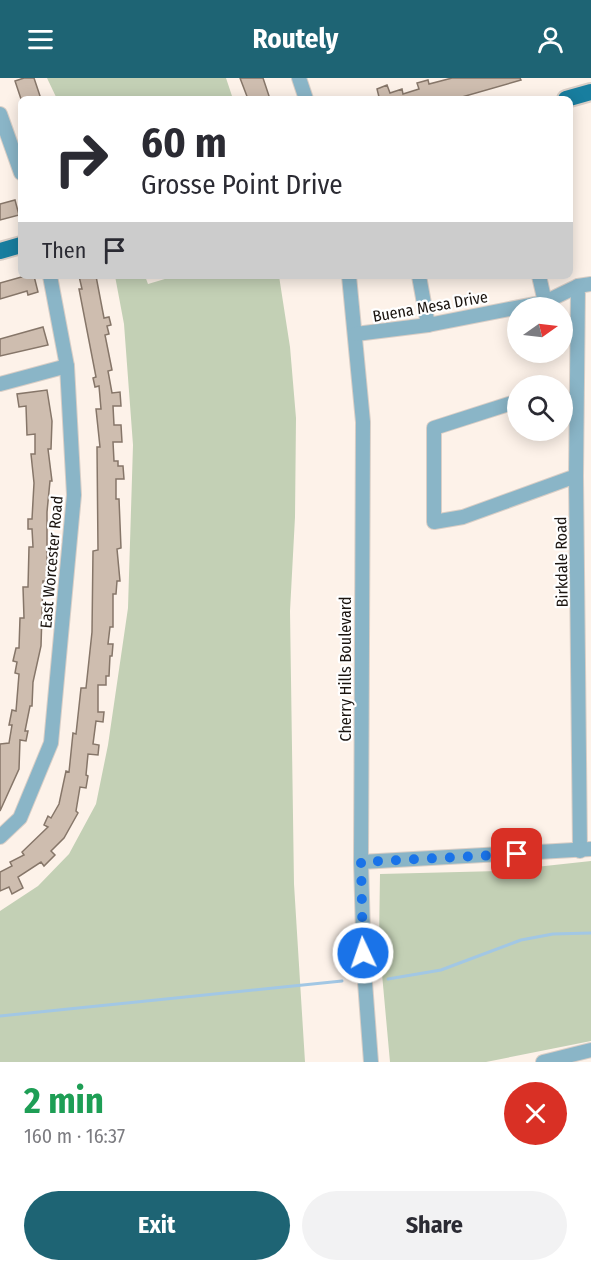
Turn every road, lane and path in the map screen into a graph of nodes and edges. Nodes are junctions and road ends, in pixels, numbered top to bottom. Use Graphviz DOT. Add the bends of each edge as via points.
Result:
graph roads {
  1 [pos="299,78"];
  2 [pos="591,92"];
  3 [pos="305,96"];
  4 [pos="573,97"];
  5 [pos="1,117"];
  6 [pos="18,165"];
  7 [pos="18,246"];
  8 [pos="0,251"];
  9 [pos="51,279"];
  10 [pos="350,279"];
  11 [pos="420,279"];
  12 [pos="540,279"];
  13 [pos="585,285"];
  14 [pos="543,297"];
  15 [pos="556,297"];
  16 [pos="507,309"];
  17 [pos="428,325"];
  18 [pos="356,334"];
  19 [pos="67,366"];
  20 [pos="577,382"];
  21 [pos="573,383"];
  22 [pos="0,384"];
  23 [pos="507,405"];
  24 [pos="576,476"];
  25 [pos="0,837"];
  26 [pos="586,850"];
  27 [pos="361,862"];
  28 [pos="591,1050"];
  29 [pos="371,1062"];
  30 [pos="543,1062"];
  1 -- 3 [label="street"];
  2 -- 4 [label="main road"];
  5 -- 6 [label="street"];
  7 -- 8 [label="main road"];
  9 -- 19 [label="street, East Worcester Road"];
  10 -- 18 [label="street, Cherry Hills Boulevard"];
  11 -- 17 [label="street"];
  12 -- 14 [label="street"];
  13 -- 15 [label="street, Buena Mesa Drive"];
  13 -- 20 [label="street, Birkdale Road"];
  16 -- 17 [label="street, Buena Mesa Drive"];
  17 -- 18 [label="street, Buena Mesa Drive"];
  18 -- 27 [label="street, Cherry Hills Boulevard" via="363,422"];
  19 -- 22 [label="street"];
  19 -- 25 [label="street, East Worcester Road" via="74,495 51,743 20,818"];
  20 -- 21 [label="street"];
  20 -- 24 [label="street, Birkdale Road"];
  23 -- 24 [label="street" via="435,428 434,522 463,517"];
  24 -- 26 [label="street, Birkdale Road"];
  26 -- 27 [label="street"];
  27 -- 29 [label="street, Cherry Hills Boulevard"];
  28 -- 30 [label="street"];
}
